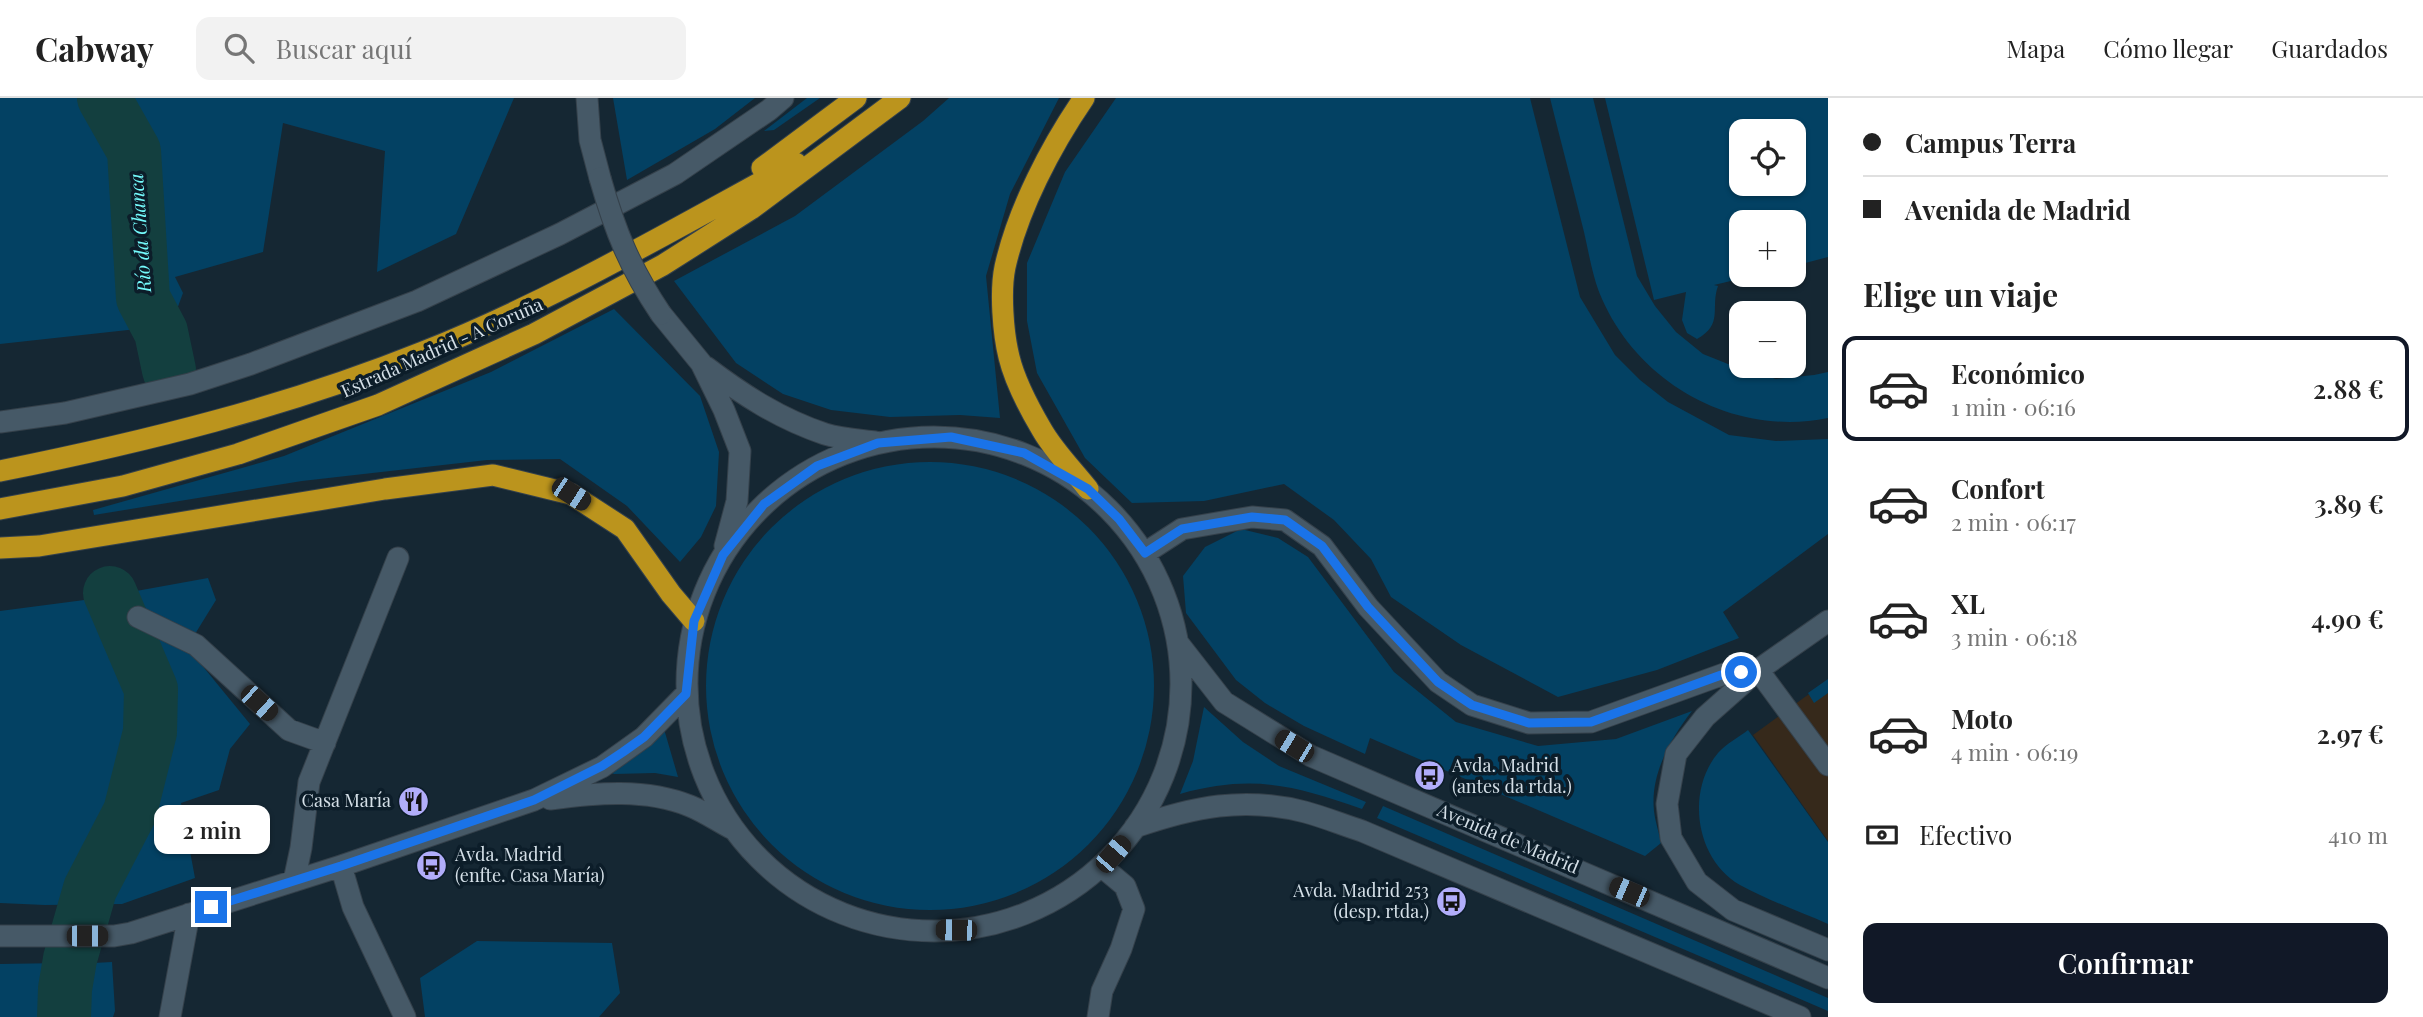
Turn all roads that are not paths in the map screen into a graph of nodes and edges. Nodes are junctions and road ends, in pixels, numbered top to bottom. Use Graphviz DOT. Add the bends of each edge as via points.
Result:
graph roads {
  1 [pos="587,98"];
  2 [pos="783,98"];
  3 [pos="856,98"];
  4 [pos="900,98"];
  5 [pos="1084,98"];
  6 [pos="859,128"];
  7 [pos="671,231"];
  8 [pos="701,363"];
  9 [pos="0,422"];
  10 [pos="878,443"];
  11 [pos="0,471"];
  12 [pos="1088,489"];
  13 [pos="0,509"];
  14 [pos="0,548"];
  15 [pos="1145,553"];
  16 [pos="723,555"];
  17 [pos="398,558"];
  18 [pos="138,617"];
  19 [pos="694,621"];
  20 [pos="1828,621"];
  21 [pos="1178,643"];
  22 [pos="1758,670"];
  23 [pos="686,694"];
  24 [pos="325,743"];
  25 [pos="1828,765"];
  26 [pos="534,800"];
  27 [pos="1135,827"];
  28 [pos="733,829"];
  29 [pos="341,866"];
  30 [pos="1101,866"];
  31 [pos="294,881"];
  32 [pos="189,914"];
  33 [pos="4,936"];
  34 [pos="1828,950"];
  35 [pos="1828,978"];
  36 [pos="170,1017"];
  37 [pos="405,1017"];
  38 [pos="1098,1017"];
  39 [pos="1800,1017"];
  1 -- 8 [label="street, bridge" via="590,140 629,262 661,314"];
  2 -- 9 [label="street" via="675,174 416,301 190,384 65,413"];
  3 -- 7 [label="highway"];
  4 -- 6 [label="highway, Estrada Madrid - A Coruña"];
  5 -- 12 [label="highway" via="1040,174 1019,223 1004,268 1003,316 1009,357 1024,396 1043,433"];
  6 -- 7 [label="highway, Estrada Madrid - A Coruña"];
  6 -- 13 [label="highway, Estrada Madrid - A Coruña" via="751,209 663,265 534,334 378,405 238,454 149,479"];
  7 -- 11 [label="highway, Estrada Madrid - A Coruña" via="556,292 387,365 288,400 124,446"];
  8 -- 10 [label="street" via="745,397 783,417 828,435"];
  8 -- 16 [label="street" via="740,451 737,501"];
  10 -- 12 [label="street" via="951,437 975,442 1024,453"];
  10 -- 16 [label="street" via="817,466 764,504"];
  12 -- 15 [label="street"];
  14 -- 19 [label="highway" via="39,546 493,475 571,494 625,529"];
  15 -- 21 [label="street" via="1171,612"];
  15 -- 22 [label="street" via="1182,529 1252,517 1285,520 1322,546 1368,607 1438,682 1472,705 1529,723 1591,722 1724,674"];
  16 -- 19 [label="street"];
  17 -- 24 [label="street"];
  18 -- 24 [label="street" via="196,645 289,730"];
  19 -- 23 [label="street"];
  20 -- 22 [label="street"];
  21 -- 27 [label="street" via="1180,708 1172,746 1166,771"];
  21 -- 35 [label="street, Avenida de Madrid" via="1224,702 1311,756"];
  22 -- 25 [label="street"];
  22 -- 34 [label="street" via="1705,717 1676,754 1667,804 1671,838 1697,882 1732,910"];
  23 -- 26 [label="street" via="634,744 602,766"];
  23 -- 28 [label="street" via="699,765"];
  24 -- 31 [label="street" via="309,782"];
  26 -- 28 [label="street" via="590,794 652,795 690,806"];
  26 -- 29 [label="street"];
  27 -- 30 [label="street"];
  27 -- 39 [label="street" via="1215,805 1260,803 1305,812 1362,831"];
  28 -- 30 [label="street" via="774,873 803,894 834,911 902,929 956,930 1008,920 1058,898"];
  29 -- 31 [label="street"];
  29 -- 37 [label="street" via="353,907"];
  30 -- 38 [label="street" via="1125,886 1134,909 1102,990"];
  31 -- 32 [label="street"];
  32 -- 33 [label="street" via="114,936"];
  32 -- 36 [label="street"];
}
